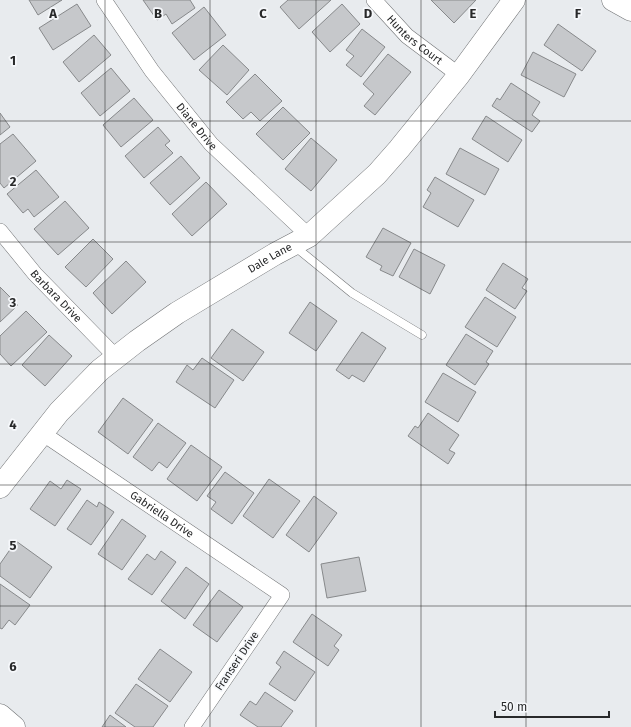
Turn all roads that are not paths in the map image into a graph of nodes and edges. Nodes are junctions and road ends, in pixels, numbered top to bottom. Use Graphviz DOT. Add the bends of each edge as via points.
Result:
graph roads {
  1 [pos="104,0"];
  2 [pos="374,0"];
  3 [pos="514,0"];
  4 [pos="613,0"];
  5 [pos="631,10"];
  6 [pos="459,75"];
  7 [pos="0,231"];
  8 [pos="300,240"];
  9 [pos="422,335"];
  10 [pos="116,357"];
  11 [pos="42,433"];
  12 [pos="0,487"];
  13 [pos="282,595"];
  14 [pos="0,714"];
  15 [pos="14,727"];
  16 [pos="192,727"];
  1 -- 8 [label="street, Diane Drive" via="152,71 212,144"];
  2 -- 6 [label="street, Hunters Court" via="407,36"];
  3 -- 6 [label="street, Dale Lane"];
  4 -- 5 [label="street"];
  6 -- 8 [label="street, Dale Lane" via="377,174"];
  7 -- 10 [label="street, Barbara Drive" via="35,274"];
  8 -- 9 [label="lane" via="306,257 352,293"];
  8 -- 10 [label="street, Dale Lane" via="176,313"];
  10 -- 11 [label="street, Dale Lane" via="59,412"];
  11 -- 12 [label="street, Dale Lane"];
  11 -- 13 [label="street, Gabriella Drive"];
  13 -- 16 [label="street, Franseri Drive"];
  14 -- 15 [label="street"];
}
